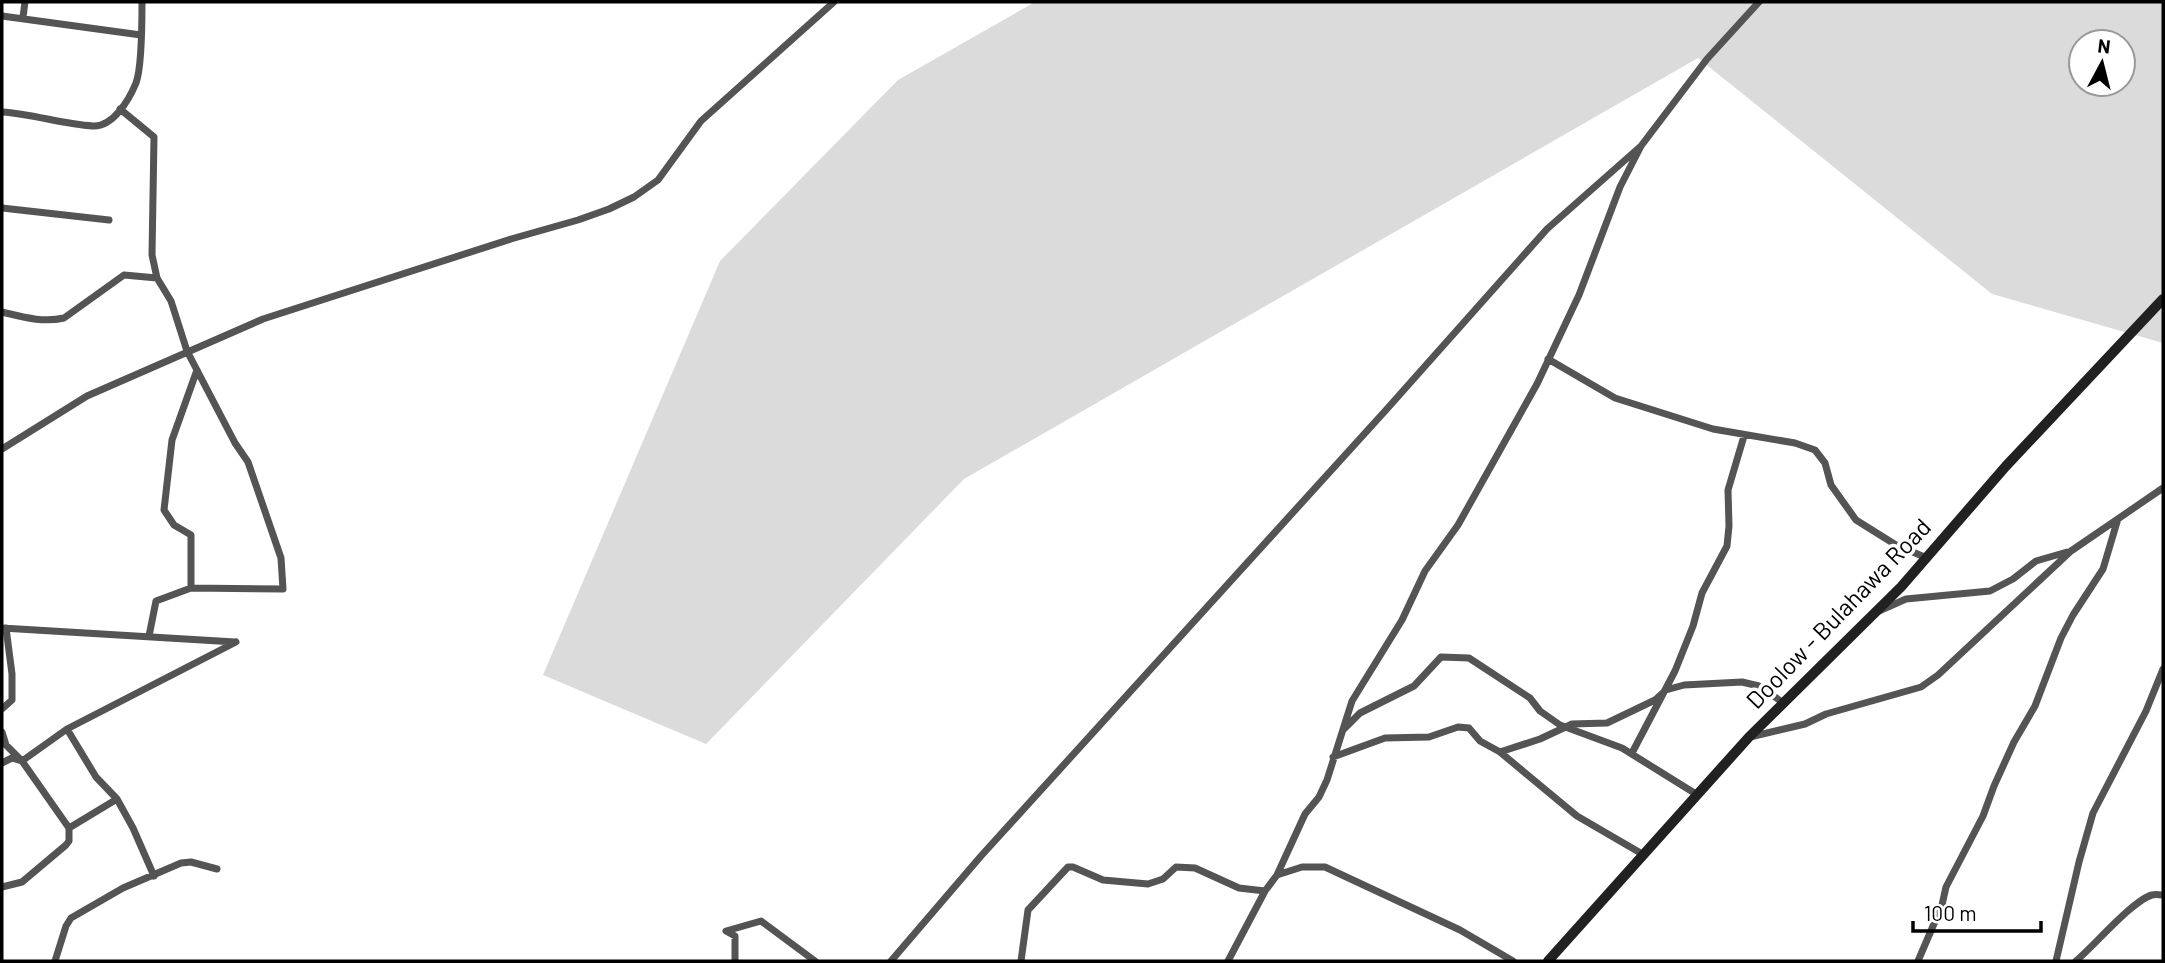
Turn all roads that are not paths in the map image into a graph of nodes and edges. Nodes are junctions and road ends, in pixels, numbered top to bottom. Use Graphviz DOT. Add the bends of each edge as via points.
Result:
graph roads {
  1 [pos="24,2"];
  2 [pos="142,2"];
  3 [pos="834,2"];
  4 [pos="1759,2"];
  5 [pos="2,16"];
  6 [pos="23,17"];
  7 [pos="141,35"];
  8 [pos="120,110"];
  9 [pos="2,112"];
  10 [pos="1641,146"];
  11 [pos="2,208"];
  12 [pos="109,220"];
  13 [pos="157,278"];
  14 [pos="2163,299"];
  15 [pos="2,312"];
  16 [pos="187,351"];
  17 [pos="1548,359"];
  18 [pos="197,370"];
  19 [pos="1744,436"];
  20 [pos="2,449"];
  21 [pos="2163,488"];
  22 [pos="2117,522"];
  23 [pos="2071,551"];
  24 [pos="1927,558"];
  25 [pos="191,588"];
  26 [pos="1872,614"];
  27 [pos="4,628"];
  28 [pos="149,636"];
  29 [pos="2163,668"];
  30 [pos="1666,690"];
  31 [pos="1783,702"];
  32 [pos="2,709"];
  33 [pos="1564,726"];
  34 [pos="67,729"];
  35 [pos="2,732"];
  36 [pos="1341,732"];
  37 [pos="1749,737"];
  38 [pos="1500,752"];
  39 [pos="1632,753"];
  40 [pos="1333,757"];
  41 [pos="22,761"];
  42 [pos="2,762"];
  43 [pos="1696,794"];
  44 [pos="117,799"];
  45 [pos="69,828"];
  46 [pos="1644,855"];
  47 [pos="218,869"];
  48 [pos="1277,875"];
  49 [pos="154,876"];
  50 [pos="2,887"];
  51 [pos="1265,891"];
  52 [pos="2163,895"];
  53 [pos="55,961"];
  54 [pos="735,961"];
  55 [pos="815,961"];
  56 [pos="891,961"];
  57 [pos="1021,961"];
  58 [pos="1228,961"];
  59 [pos="1513,961"];
  60 [pos="1548,961"];
  61 [pos="1918,961"];
  62 [pos="2056,961"];
  63 [pos="2076,961"];
  1 -- 6 [label="street"];
  2 -- 7 [label="street"];
  3 -- 16 [label="street" via="701,121 658,180 634,197 578,220 263,318"];
  4 -- 10 [label="street" via="1707,59"];
  5 -- 6 [label="street"];
  6 -- 7 [label="street"];
  7 -- 8 [label="street" via="137,81"];
  8 -- 9 [label="street" via="105,124 94,126"];
  8 -- 13 [label="street" via="154,137 152,255"];
  10 -- 17 [label="street"];
  10 -- 56 [label="street" via="1547,229"];
  11 -- 12 [label="street"];
  13 -- 15 [label="street" via="124,275 55,320"];
  13 -- 16 [label="street" via="171,301"];
  14 -- 24 [label="main road, Doolow - Bulahawa Road" via="2006,466"];
  16 -- 18 [label="street"];
  16 -- 20 [label="street" via="87,396"];
  17 -- 19 [label="street" via="1615,398"];
  17 -- 36 [label="street" via="1458,525 1425,571 1402,620 1352,701"];
  18 -- 25 [label="street" via="172,440 164,510 191,535"];
  18 -- 25 [label="street" via="248,462 264,502 281,558 282,589"];
  19 -- 24 [label="street" via="1815,450 1825,463 1830,485 1856,520"];
  19 -- 30 [label="street" via="1728,490 1727,546 1702,593"];
  21 -- 22 [label="street"];
  22 -- 23 [label="street"];
  22 -- 61 [label="street" via="2103,569 2061,638 2035,706 1946,887"];
  23 -- 26 [label="street" via="2036,561 1990,591 1906,599"];
  23 -- 37 [label="street" via="1921,687"];
  24 -- 26 [label="main road, Doolow - Bulahawa Road"];
  25 -- 28 [label="street" via="156,601"];
  26 -- 31 [label="main road, Doolow - Bulahawa Road"];
  27 -- 28 [label="street"];
  27 -- 32 [label="street" via="12,700"];
  28 -- 34 [label="street" via="236,642"];
  29 -- 62 [label="street" via="2093,813"];
  30 -- 31 [label="street" via="1742,682 1759,686"];
  30 -- 33 [label="street" via="1607,723"];
  30 -- 39 [label="street"];
  31 -- 37 [label="main road, Doolow - Bulahawa Road"];
  33 -- 36 [label="street" via="1485,667 1457,656 1441,657 1414,686 1360,713"];
  33 -- 38 [label="street"];
  33 -- 39 [label="street"];
  34 -- 41 [label="street"];
  34 -- 44 [label="street" via="96,778"];
  35 -- 41 [label="street" via="6,745"];
  36 -- 40 [label="street"];
  37 -- 43 [label="main road, Doolow - Bulahawa Road"];
  38 -- 40 [label="street" via="1479,741 1469,728 1458,727 1429,737 1385,738"];
  38 -- 46 [label="street" via="1577,816"];
  39 -- 43 [label="street"];
  40 -- 48 [label="street" via="1319,797 1305,814"];
  41 -- 42 [label="street"];
  41 -- 45 [label="street"];
  43 -- 46 [label="main road, Doolow - Bulahawa Road"];
  44 -- 45 [label="street"];
  44 -- 49 [label="street"];
  45 -- 50 [label="street" via="66,845 22,882"];
  46 -- 60 [label="main road, Doolow - Bulahawa Road"];
  47 -- 49 [label="street" via="181,863"];
  48 -- 51 [label="street"];
  48 -- 59 [label="street" via="1302,867 1325,867 1460,930"];
  49 -- 53 [label="street" via="71,918"];
  51 -- 57 [label="street" via="1240,888 1195,868 1176,867 1163,879 1148,884 1103,880 1068,867 1028,910"];
  51 -- 58 [label="street"];
  52 -- 63 [label="street" via="2152,895 2123,915"];
  54 -- 55 [label="street" via="735,936 726,931 761,921"];
}
